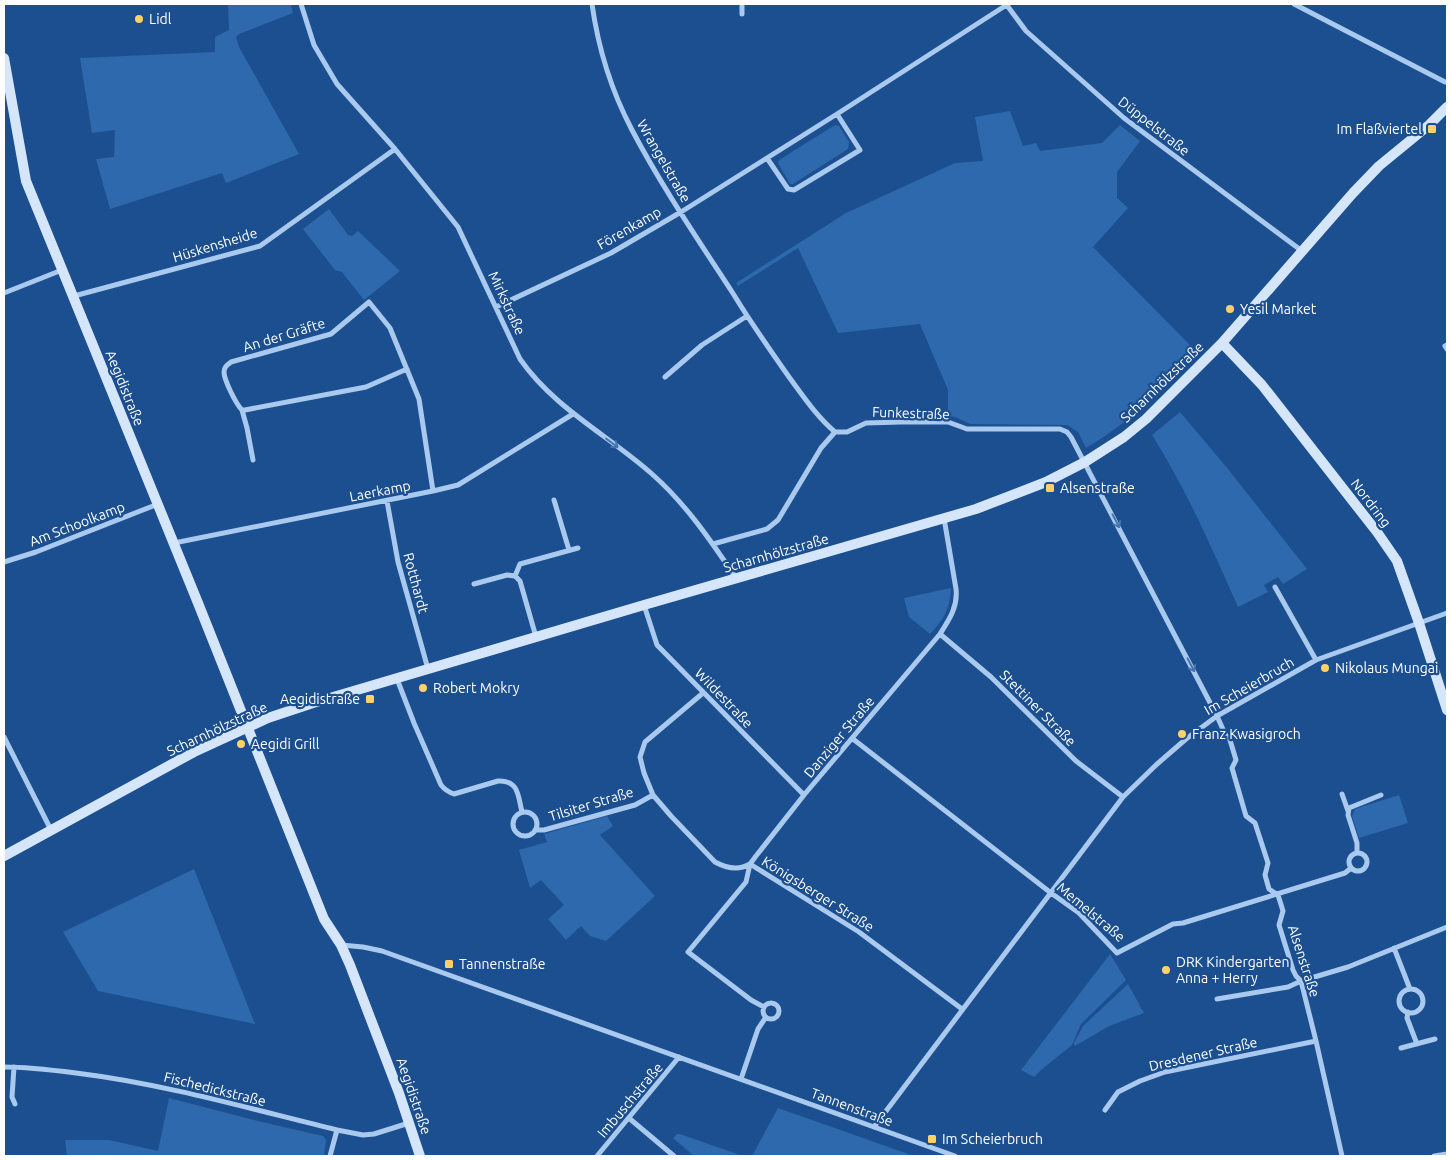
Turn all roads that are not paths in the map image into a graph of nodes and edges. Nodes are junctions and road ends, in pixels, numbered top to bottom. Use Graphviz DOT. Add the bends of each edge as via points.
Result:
graph roads {
  1 [pos="300,4"];
  2 [pos="592,4"];
  3 [pos="742,4"];
  4 [pos="1006,4"];
  5 [pos="1294,4"];
  6 [pos="742,14"];
  7 [pos="4,58"];
  8 [pos="1445,82"];
  9 [pos="1447,107"];
  10 [pos="837,114"];
  11 [pos="395,149"];
  12 [pos="767,158"];
  13 [pos="681,212"];
  14 [pos="1302,251"];
  15 [pos="62,270"];
  16 [pos="4,293"];
  17 [pos="74,296"];
  18 [pos="496,307"];
  19 [pos="747,316"];
  20 [pos="1222,343"];
  21 [pos="1447,345"];
  22 [pos="1447,349"];
  23 [pos="407,369"];
  24 [pos="665,376"];
  25 [pos="242,410"];
  26 [pos="573,414"];
  27 [pos="835,432"];
  28 [pos="253,460"];
  29 [pos="1085,462"];
  30 [pos="433,491"];
  31 [pos="554,500"];
  32 [pos="387,501"];
  33 [pos="158,504"];
  34 [pos="944,518"];
  35 [pos="174,543"];
  36 [pos="713,544"];
  37 [pos="578,548"];
  38 [pos="569,550"];
  39 [pos="4,562"];
  40 [pos="515,576"];
  41 [pos="736,578"];
  42 [pos="474,584"];
  43 [pos="1275,587"];
  44 [pos="644,605"];
  45 [pos="1447,613"];
  46 [pos="1419,623"];
  47 [pos="940,634"];
  48 [pos="536,638"];
  49 [pos="1316,660"];
  50 [pos="428,669"];
  51 [pos="397,679"];
  52 [pos="703,693"];
  53 [pos="1447,710"];
  54 [pos="1217,716"];
  55 [pos="248,727"];
  56 [pos="4,737"];
  57 [pos="852,739"];
  58 [pos="1342,794"];
  59 [pos="653,795"];
  60 [pos="1381,795"];
  61 [pos="804,796"];
  62 [pos="1123,797"];
  63 [pos="1348,811"];
  64 [pos="522,812"];
  65 [pos="52,830"];
  66 [pos="536,830"];
  67 [pos="1357,853"];
  68 [pos="4,856"];
  69 [pos="750,864"];
  70 [pos="1351,868"];
  71 [pos="1051,893"];
  72 [pos="1278,895"];
  73 [pos="1447,927"];
  74 [pos="341,945"];
  75 [pos="1394,948"];
  76 [pos="1301,981"];
  77 [pos="1410,989"];
  78 [pos="1218,999"];
  79 [pos="764,1007"];
  80 [pos="962,1009"];
  81 [pos="1408,1012"];
  82 [pos="766,1018"];
  83 [pos="1435,1039"];
  84 [pos="1316,1041"];
  85 [pos="1417,1044"];
  86 [pos="1401,1048"];
  87 [pos="679,1057"];
  88 [pos="4,1067"];
  89 [pos="14,1067"];
  90 [pos="741,1079"];
  91 [pos="15,1104"];
  92 [pos="1105,1110"];
  93 [pos="630,1118"];
  94 [pos="409,1123"];
  95 [pos="874,1127"];
  96 [pos="337,1130"];
  97 [pos="1447,1154"];
  98 [pos="330,1156"];
  99 [pos="420,1156"];
  100 [pos="598,1156"];
  101 [pos="674,1156"];
  102 [pos="955,1156"];
  103 [pos="1342,1156"];
  104 [pos="1434,1156"];
  1 -- 11 [label="street, Mirkstraße" via="314,45 337,84"];
  2 -- 13 [label="street, Wrangelstraße" via="618,99"];
  3 -- 6 [label="street"];
  4 -- 10 [label="street, Förenkamp"];
  4 -- 14 [label="street, Düppelstraße" via="1026,31 1124,118"];
  5 -- 8 [label="street"];
  7 -- 15 [label="main road, Aegidistraße" via="26,181"];
  9 -- 14 [label="main road, Scharnhölzstraße" via="1379,166"];
  10 -- 12 [label="street, Förenkamp"];
  10 -- 12 [label="street" via="860,150 794,190 788,188"];
  11 -- 17 [label="street, Hüskensheide" via="260,246"];
  11 -- 18 [label="street, Mirkstraße" via="458,226"];
  12 -- 13 [label="street, Förenkamp"];
  13 -- 18 [label="street, Förenkamp" via="611,253"];
  13 -- 19 [label="street, Wrangelstraße"];
  14 -- 20 [label="main road, Scharnhölzstraße"];
  15 -- 16 [label="street"];
  15 -- 17 [label="main road, Aegidistraße"];
  17 -- 33 [label="main road, Aegidistraße"];
  18 -- 26 [label="street, Mirkstraße" via="531,374"];
  19 -- 24 [label="street" via="702,345"];
  19 -- 27 [label="street, Wrangelstraße" via="806,401"];
  20 -- 29 [label="main road, Scharnhölzstraße" via="1146,419"];
  20 -- 46 [label="main road, Nordring" via="1262,384 1377,532 1397,562"];
  21 -- 22 [label="street"];
  23 -- 25 [label="street" via="366,387"];
  23 -- 25 [label="street, An der Gräfte" via="390,328 369,302 331,334 226,366 224,375"];
  23 -- 30 [label="street, An der Gräfte" via="419,399"];
  25 -- 28 [label="street, An der Gräfte"];
  26 -- 30 [label="street, Laerkamp" via="458,485"];
  26 -- 36 [label="street, Mirkstraße, one-way" via="651,473 675,496"];
  27 -- 29 [label="street, Funkestraße" via="847,432 866,423 901,422 948,422 967,429 1060,429 1072,437"];
  27 -- 36 [label="street" via="821,448 774,525"];
  29 -- 34 [label="main road, Scharnhölzstraße" via="999,501"];
  29 -- 54 [label="street, Alsenstraße, one-way"];
  30 -- 32 [label="street, Laerkamp"];
  31 -- 38 [label="street"];
  32 -- 35 [label="street, Laerkamp"];
  32 -- 50 [label="street, Rotthardt" via="398,562"];
  33 -- 35 [label="main road, Aegidistraße"];
  33 -- 39 [label="street, Am Schoolkamp"];
  34 -- 41 [label="main road, Scharnhölzstraße"];
  34 -- 47 [label="street, Danziger Straße" via="957,598 952,616"];
  35 -- 55 [label="main road, Aegidistraße"];
  36 -- 41 [label="street, Mirkstraße"];
  37 -- 38 [label="street"];
  38 -- 40 [label="street" via="520,564"];
  40 -- 42 [label="street" via="507,575"];
  40 -- 48 [label="street" via="520,581"];
  41 -- 44 [label="main road, Scharnhölzstraße"];
  43 -- 49 [label="street, Im Scheierbruch"];
  44 -- 48 [label="main road, Scharnhölzstraße"];
  44 -- 52 [label="street, Wildestraße" via="657,645"];
  45 -- 46 [label="street, Im Scheierbruch"];
  46 -- 49 [label="street, Im Scheierbruch"];
  46 -- 53 [label="main road, Nordring"];
  47 -- 57 [label="street, Danziger Straße"];
  47 -- 62 [label="street, Stettiner Straße" via="991,677 1077,762"];
  48 -- 50 [label="main road, Scharnhölzstraße"];
  49 -- 54 [label="street, Im Scheierbruch"];
  50 -- 51 [label="main road, Scharnhölzstraße"];
  51 -- 55 [label="main road, Scharnhölzstraße" via="313,703"];
  51 -- 64 [label="street, Tilsiter Straße" via="441,785 454,794 504,781 515,786"];
  52 -- 59 [label="street, Königsberger Straße" via="645,742 641,765"];
  52 -- 61 [label="street, Wildestraße"];
  54 -- 62 [label="street, Im Scheierbruch" via="1186,739"];
  54 -- 72 [label="street, Alsenstraße" via="1236,760 1232,768 1246,816 1255,822 1268,863 1265,874 1269,889"];
  55 -- 65 [label="main road, Scharnhölzstraße" via="194,752"];
  55 -- 74 [label="main road, Aegidistraße" via="324,919"];
  56 -- 65 [label="street"];
  57 -- 61 [label="street, Danziger Straße"];
  57 -- 71 [label="street, Memelstraße"];
  58 -- 63 [label="street, Memelstraße"];
  59 -- 66 [label="street, Tilsiter Straße" via="635,805"];
  59 -- 69 [label="street, Königsberger Straße" via="715,862 734,868"];
  60 -- 63 [label="street" via="1351,806"];
  61 -- 69 [label="street, Danziger Straße"];
  62 -- 71 [label="street, Im Scheierbruch"];
  63 -- 67 [label="street, Memelstraße"];
  64 -- 66 [label="street, Tilsiter Straße" via="535,817"];
  64 -- 66 [label="street, Tilsiter Straße" via="513,822 515,831 523,836"];
  65 -- 68 [label="main road, Scharnhölzstraße"];
  67 -- 70 [label="street" via="1350,858"];
  67 -- 70 [label="street, Memelstraße" via="1365,856 1366,867 1357,872"];
  69 -- 79 [label="street, Danziger Straße" via="746,882 688,952"];
  69 -- 80 [label="street, Königsberger Straße" via="859,932"];
  70 -- 72 [label="street, Memelstraße" via="1345,873"];
  71 -- 72 [label="street, Memelstraße" via="1079,913 1117,953 1173,924"];
  71 -- 80 [label="street, Im Scheierbruch"];
  72 -- 76 [label="street, Alsenstraße" via="1283,912 1279,925 1293,970"];
  73 -- 75 [label="street"];
  74 -- 87 [label="street, Tannenstraße" via="382,951"];
  74 -- 94 [label="main road, Aegidistraße"];
  75 -- 76 [label="street" via="1348,967"];
  75 -- 77 [label="street"];
  76 -- 78 [label="street"];
  76 -- 84 [label="street, Alsenstraße"];
  77 -- 81 [label="street" via="1400,1000 1402,1008"];
  77 -- 81 [label="street" via="1417,990 1423,1000 1419,1010"];
  79 -- 82 [label="street"];
  79 -- 82 [label="street" via="772,1003 779,1010 775,1018"];
  80 -- 95 [label="street, Im Scheierbruch"];
  81 -- 85 [label="street" via="1407,1018"];
  82 -- 90 [label="street" via="758,1029"];
  83 -- 85 [label="street"];
  84 -- 92 [label="street, Dresdener Straße" via="1165,1072 1118,1092"];
  84 -- 103 [label="street, Alsenstraße"];
  85 -- 86 [label="street"];
  87 -- 90 [label="street, Tannenstraße"];
  87 -- 93 [label="street, Imbuschstraße"];
  88 -- 89 [label="street, Fischedickstraße"];
  89 -- 91 [label="street" via="12,1097"];
  89 -- 96 [label="street, Fischedickstraße" via="109,1077 169,1088"];
  90 -- 95 [label="street, Tannenstraße"];
  93 -- 100 [label="street, Imbuschstraße"];
  93 -- 101 [label="street"];
  94 -- 96 [label="street, Fischedickstraße" via="374,1134"];
  94 -- 99 [label="main road, Aegidistraße"];
  95 -- 102 [label="street, Tannenstraße"];
  96 -- 98 [label="street"];
  97 -- 104 [label="street"];
}
